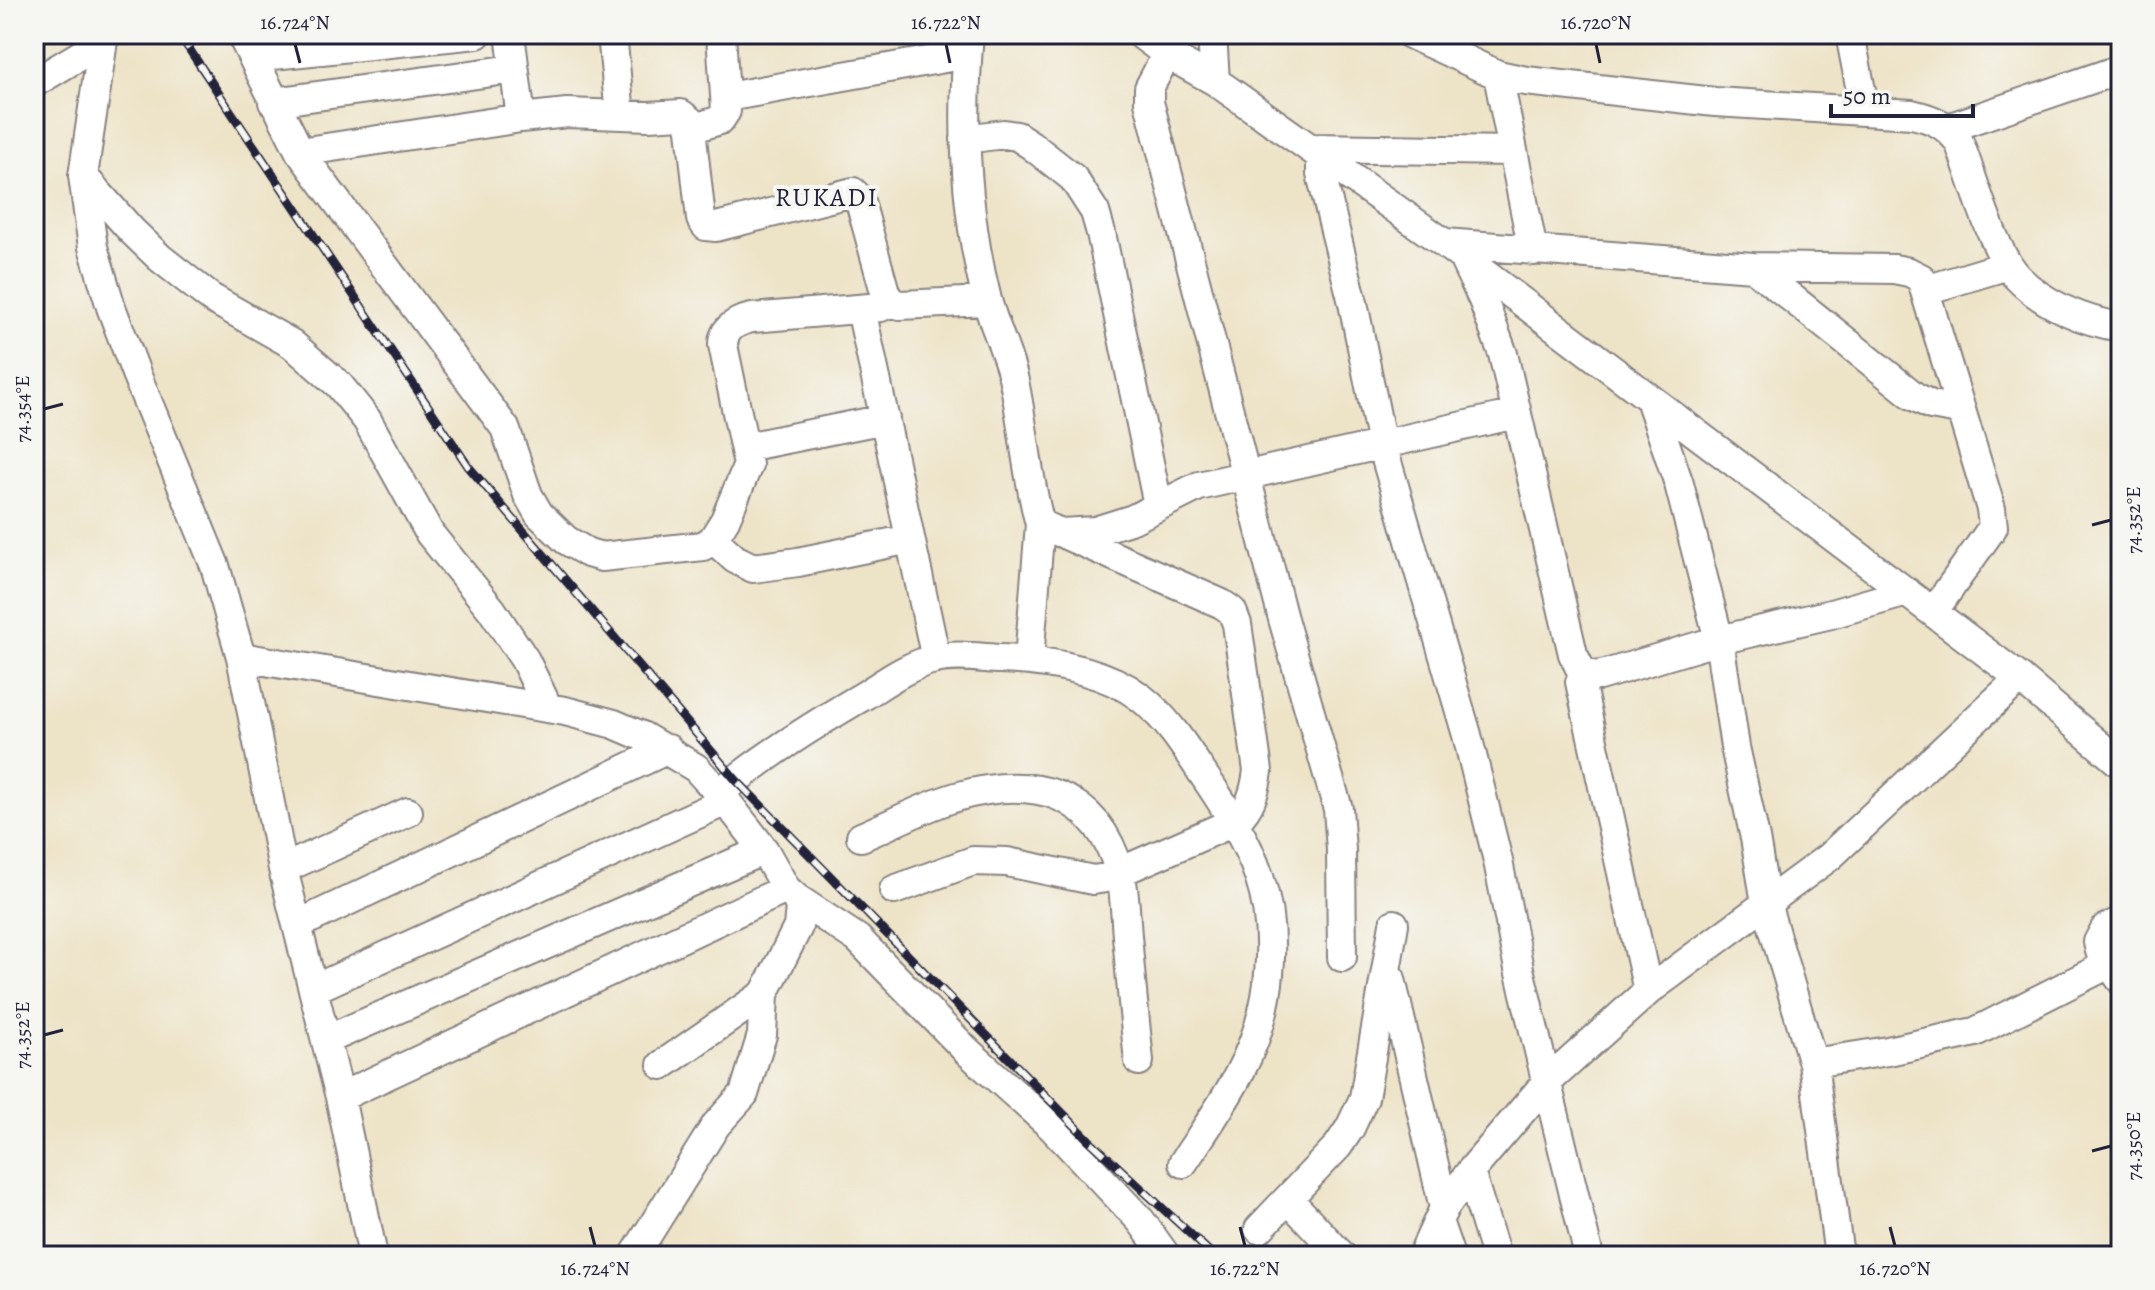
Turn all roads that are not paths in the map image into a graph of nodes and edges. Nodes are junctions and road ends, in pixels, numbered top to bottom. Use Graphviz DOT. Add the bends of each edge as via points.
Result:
graph roads {
  1 [pos="477,34"];
  2 [pos="510,34"];
  3 [pos="612,34"];
  4 [pos="721,34"];
  5 [pos="1140,34"];
  6 [pos="1212,34"];
  7 [pos="1410,34"];
  8 [pos="1850,34"];
  9 [pos="103,38"];
  10 [pos="968,44"];
  11 [pos="247,45"];
  12 [pos="1167,54"];
  13 [pos="514,69"];
  14 [pos="2121,69"];
  15 [pos="1498,75"];
  16 [pos="1215,81"];
  17 [pos="34,83"];
  18 [pos="727,97"];
  19 [pos="273,102"];
  20 [pos="1865,111"];
  21 [pos="620,115"];
  22 [pos="521,118"];
  23 [pos="1948,128"];
  24 [pos="691,129"];
  25 [pos="965,139"];
  26 [pos="1513,151"];
  27 [pos="300,152"];
  28 [pos="1316,152"];
  29 [pos="83,176"];
  30 [pos="1453,249"];
  31 [pos="1533,251"];
  32 [pos="2008,265"];
  33 [pos="1753,267"];
  34 [pos="1926,290"];
  35 [pos="987,301"];
  36 [pos="890,302"];
  37 [pos="861,309"];
  38 [pos="2121,327"];
  39 [pos="1650,399"];
  40 [pos="1959,410"];
  41 [pos="1516,414"];
  42 [pos="885,419"];
  43 [pos="1382,445"];
  44 [pos="746,447"];
  45 [pos="1245,473"];
  46 [pos="1158,505"];
  47 [pos="1050,528"];
  48 [pos="713,539"];
  49 [pos="910,539"];
  50 [pos="1907,592"];
  51 [pos="1933,612"];
  52 [pos="1719,640"];
  53 [pos="241,657"];
  54 [pos="936,659"];
  55 [pos="1029,660"];
  56 [pos="1583,674"];
  57 [pos="2020,678"];
  58 [pos="548,708"];
  59 [pos="668,749"];
  60 [pos="2121,764"];
  61 [pos="722,797"];
  62 [pos="408,812"];
  63 [pos="1236,821"];
  64 [pos="861,837"];
  65 [pos="764,850"];
  66 [pos="283,869"];
  67 [pos="1120,874"];
  68 [pos="894,890"];
  69 [pos="791,894"];
  70 [pos="1766,903"];
  71 [pos="2121,921"];
  72 [pos="1394,924"];
  73 [pos="297,925"];
  74 [pos="1342,957"];
  75 [pos="1387,965"];
  76 [pos="2115,972"];
  77 [pos="314,989"];
  78 [pos="1648,991"];
  79 [pos="764,994"];
  80 [pos="326,1040"];
  81 [pos="1139,1061"];
  82 [pos="1813,1063"];
  83 [pos="662,1065"];
  84 [pos="1546,1083"];
  85 [pos="340,1097"];
  86 [pos="1183,1163"];
  87 [pos="1470,1172"];
  88 [pos="1288,1199"];
  89 [pos="1441,1214"];
  90 [pos="1259,1229"];
  91 [pos="373,1256"];
  92 [pos="634,1256"];
  93 [pos="1166,1256"];
  94 [pos="1342,1256"];
  95 [pos="1422,1256"];
  96 [pos="1450,1256"];
  97 [pos="1496,1256"];
  98 [pos="1589,1256"];
  99 [pos="1839,1256"];
  1 -- 11 [label="street"];
  2 -- 13 [label="street"];
  3 -- 21 [label="street"];
  4 -- 18 [label="street"];
  5 -- 12 [label="street"];
  6 -- 16 [label="street"];
  7 -- 15 [label="street"];
  8 -- 20 [label="street"];
  9 -- 17 [label="street"];
  9 -- 29 [label="street"];
  10 -- 18 [label="street"];
  10 -- 25 [label="street"];
  11 -- 19 [label="street"];
  12 -- 16 [label="street"];
  12 -- 45 [label="street" via="1149,88 1149,102"];
  13 -- 19 [label="street"];
  13 -- 22 [label="street"];
  14 -- 23 [label="street"];
  15 -- 20 [label="street" via="1715,102"];
  15 -- 26 [label="street"];
  16 -- 28 [label="street"];
  18 -- 24 [label="street" via="725,116"];
  19 -- 27 [label="street"];
  20 -- 23 [label="street" via="1912,114"];
  21 -- 22 [label="street"];
  21 -- 24 [label="street" via="681,114"];
  22 -- 27 [label="street"];
  23 -- 32 [label="street" via="1959,142"];
  24 -- 36 [label="street" via="706,226 853,192"];
  25 -- 35 [label="street" via="970,208"];
  25 -- 46 [label="street" via="1017,136 1073,178 1086,195 1101,233"];
  26 -- 28 [label="street"];
  26 -- 31 [label="street"];
  27 -- 48 [label="street" via="498,416 528,495 553,529 602,557 693,549"];
  28 -- 30 [label="street"];
  28 -- 43 [label="street"];
  29 -- 53 [label="street" via="93,247 111,307 215,566"];
  29 -- 58 [label="street" via="160,258 211,298 292,344 339,385 367,420 430,534 525,660"];
  30 -- 31 [label="street"];
  30 -- 39 [label="street"];
  30 -- 41 [label="street" via="1483,300 1503,354"];
  31 -- 33 [label="street"];
  32 -- 34 [label="street"];
  32 -- 38 [label="street" via="2037,294 2075,316"];
  33 -- 34 [label="street" via="1894,269 1921,278"];
  33 -- 40 [label="street" via="1914,396"];
  34 -- 40 [label="street"];
  35 -- 36 [label="street"];
  35 -- 47 [label="street" via="1014,379"];
  36 -- 37 [label="street"];
  37 -- 42 [label="street"];
  37 -- 44 [label="street" via="752,318 728,330 723,345"];
  39 -- 50 [label="street"];
  39 -- 52 [label="street" via="1679,484"];
  40 -- 51 [label="street" via="1993,527"];
  41 -- 43 [label="street"];
  41 -- 56 [label="street" via="1573,654"];
  42 -- 44 [label="street"];
  42 -- 49 [label="street"];
  43 -- 45 [label="street"];
  43 -- 84 [label="street" via="1467,735"];
  44 -- 48 [label="street" via="746,473"];
  45 -- 46 [label="street"];
  45 -- 74 [label="street" via="1338,809"];
  46 -- 47 [label="street" via="1095,531"];
  47 -- 55 [label="street"];
  47 -- 63 [label="street" via="1232,611 1258,771 1247,811"];
  48 -- 49 [label="street" via="753,568"];
  49 -- 54 [label="street"];
  50 -- 51 [label="street"];
  50 -- 52 [label="street"];
  51 -- 57 [label="street"];
  52 -- 56 [label="street" via="1599,676"];
  52 -- 70 [label="street"];
  53 -- 58 [label="street"];
  53 -- 66 [label="street"];
  54 -- 55 [label="street"];
  54 -- 61 [label="street" via="906,670 839,710"];
  55 -- 63 [label="street" via="1098,675 1139,696 1176,733"];
  56 -- 78 [label="street" via="1580,682"];
  57 -- 60 [label="street"];
  57 -- 70 [label="street" via="1829,857"];
  58 -- 59 [label="street" via="614,724"];
  59 -- 61 [label="street" via="696,768"];
  59 -- 73 [label="street"];
  61 -- 65 [label="street"];
  61 -- 77 [label="street"];
  62 -- 66 [label="street"];
  63 -- 67 [label="street"];
  63 -- 86 [label="street" via="1266,898 1266,997 1249,1058"];
  64 -- 67 [label="street" via="955,797 1022,786 1077,803 1097,823"];
  65 -- 69 [label="street"];
  65 -- 80 [label="street"];
  66 -- 73 [label="street"];
  67 -- 68 [label="street" via="1093,880 1007,862 973,861"];
  67 -- 81 [label="street"];
  69 -- 79 [label="street" via="800,907 798,927"];
  69 -- 85 [label="street"];
  69 -- 93 [label="street" via="858,939 967,1051 1052,1127 1141,1221"];
  70 -- 78 [label="street"];
  70 -- 82 [label="street"];
  71 -- 76 [label="street" via="2099,936 2100,951"];
  72 -- 75 [label="street"];
  73 -- 77 [label="street"];
  75 -- 88 [label="street" via="1364,1098 1338,1146"];
  75 -- 89 [label="street"];
  76 -- 82 [label="street" via="1975,1032"];
  77 -- 80 [label="street"];
  78 -- 84 [label="street"];
  79 -- 83 [label="street"];
  79 -- 92 [label="street" via="762,1035 744,1094 716,1125"];
  80 -- 85 [label="street"];
  82 -- 99 [label="street"];
  84 -- 87 [label="street"];
  84 -- 98 [label="street"];
  85 -- 91 [label="street"];
  87 -- 89 [label="street"];
  87 -- 97 [label="street"];
  88 -- 90 [label="street"];
  88 -- 94 [label="street"];
  89 -- 95 [label="street"];
  89 -- 96 [label="street"];
}
